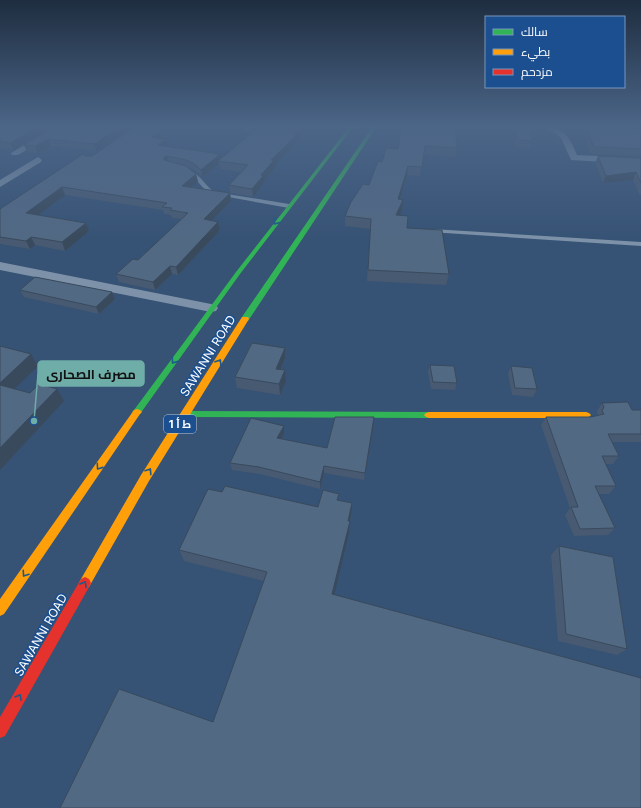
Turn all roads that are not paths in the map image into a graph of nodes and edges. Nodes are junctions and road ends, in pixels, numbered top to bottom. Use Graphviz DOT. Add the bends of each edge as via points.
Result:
graph roads {
  1 [pos="32,164"];
  2 [pos="322,164"];
  3 [pos="350,164"];
  4 [pos="181,169"];
  5 [pos="6,170"];
  6 [pos="18,172"];
  7 [pos="0,184"];
  8 [pos="289,206"];
  9 [pos="423,231"];
  10 [pos="641,244"];
  11 [pos="0,266"];
  12 [pos="211,308"];
  13 [pos="186,414"];
  14 [pos="586,415"];
  15 [pos="0,610"];
  16 [pos="0,731"];
  1 -- 6 [label="street"];
  2 -- 8 [label="main road, SAWANNI ROAD"];
  13 -- 3 [label="main road, SAWANNI ROAD / ط أ 1, one-way" via="246,317"];
  4 -- 8 [label="lane" via="197,176 206,190 214,193"];
  5 -- 6 [label="street"];
  6 -- 7 [label="street"];
  8 -- 12 [label="main road, SAWANNI ROAD, one-way"];
  9 -- 10 [label="lane"];
  11 -- 12 [label="street"];
  12 -- 15 [label="main road, SAWANNI ROAD, one-way"];
  13 -- 14 [label="main road"];
  16 -- 13 [label="main road, SAWANNI ROAD / ط أ 1, one-way" via="145,478"];
}
